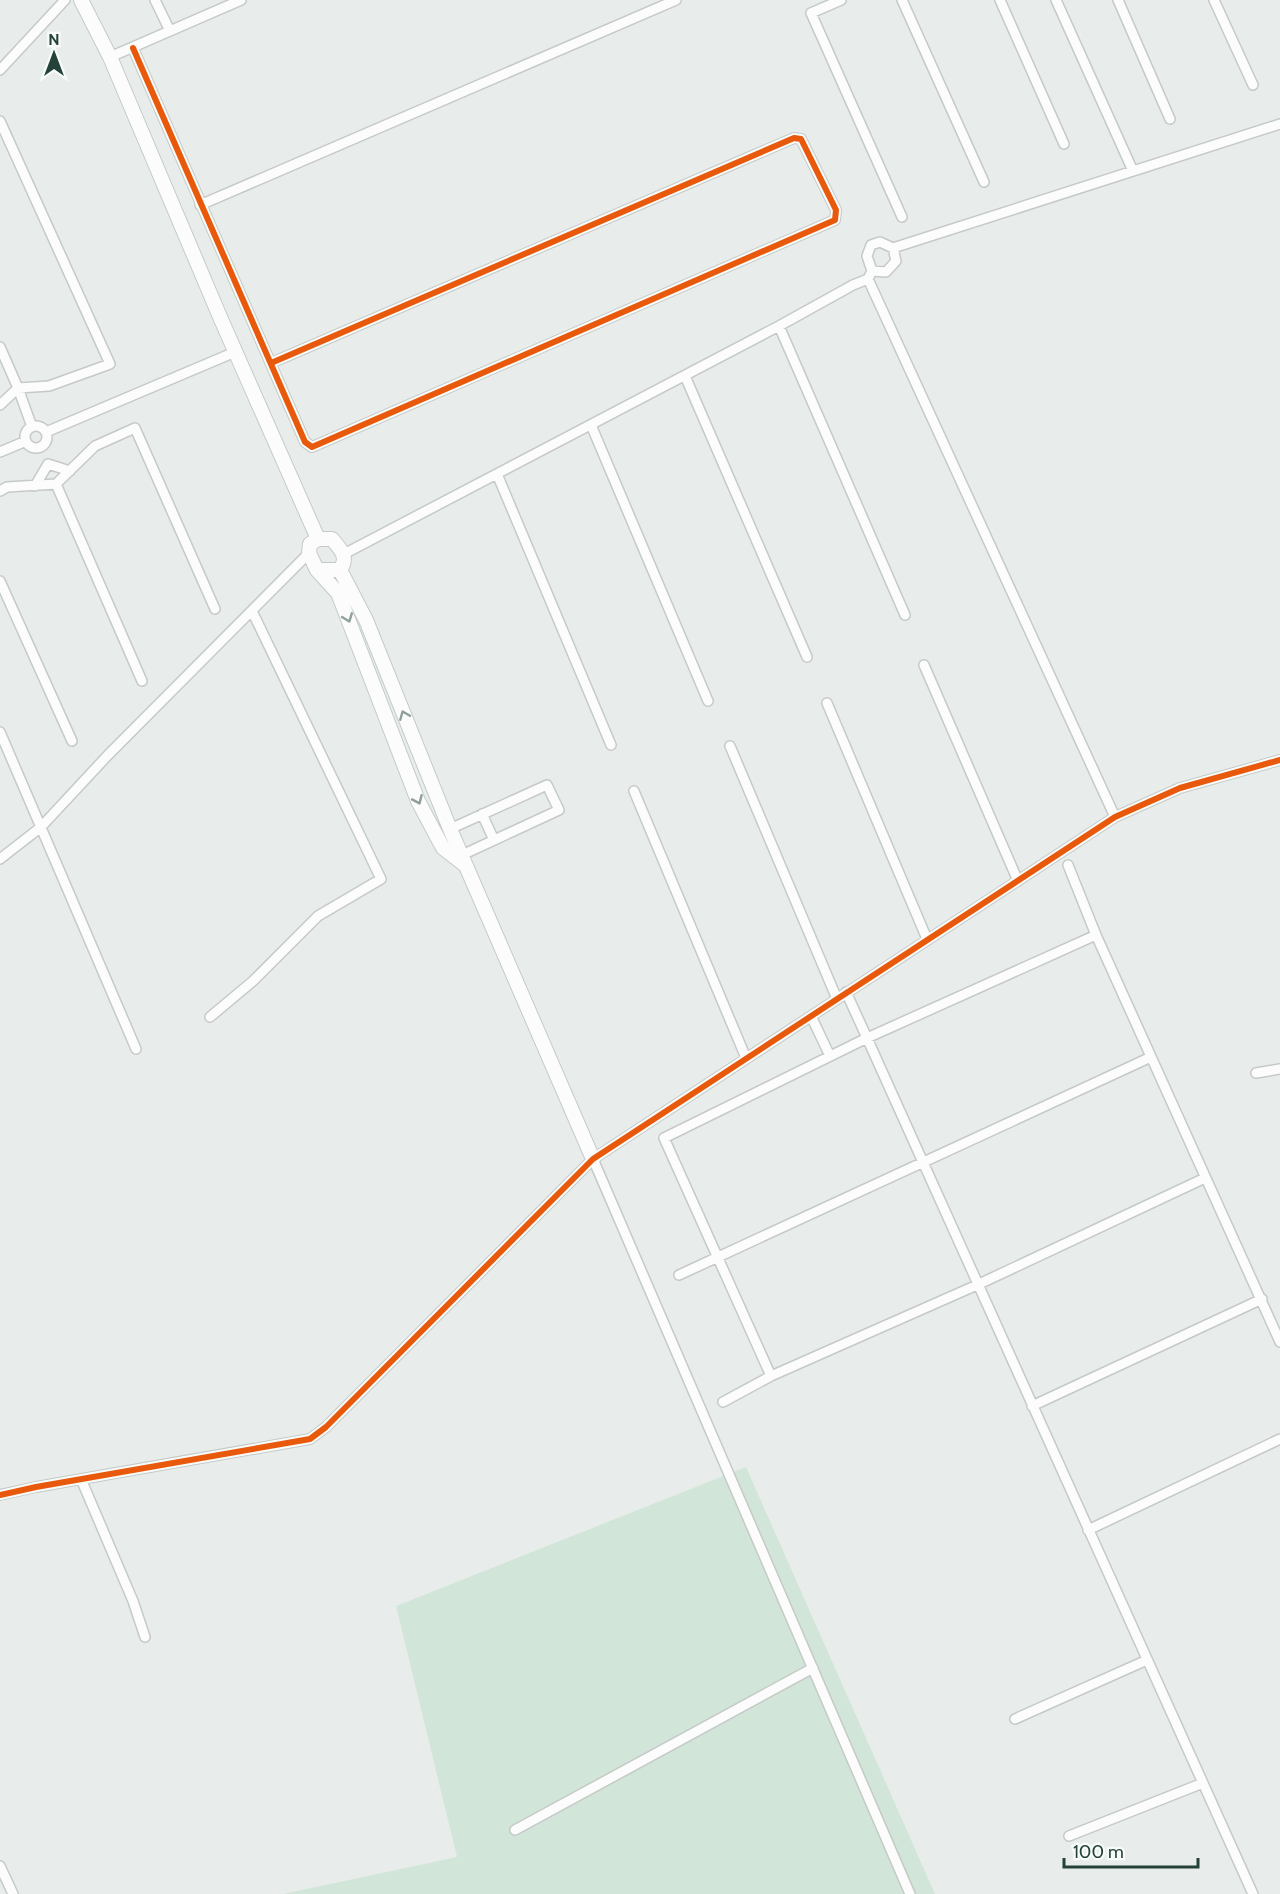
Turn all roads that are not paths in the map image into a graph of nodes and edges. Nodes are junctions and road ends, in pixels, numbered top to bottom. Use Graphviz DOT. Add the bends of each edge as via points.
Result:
graph roads {
  1 [pos="65,0"];
  2 [pos="81,0"];
  3 [pos="155,0"];
  4 [pos="242,0"];
  5 [pos="676,0"];
  6 [pos="841,0"];
  7 [pos="902,0"];
  8 [pos="1000,0"];
  9 [pos="1056,0"];
  10 [pos="1118,0"];
  11 [pos="1214,0"];
  12 [pos="170,31"];
  13 [pos="133,48"];
  14 [pos="110,57"];
  15 [pos="0,70"];
  16 [pos="1253,85"];
  17 [pos="1170,118"];
  18 [pos="0,121"];
  19 [pos="1280,124"];
  20 [pos="1064,144"];
  21 [pos="1133,171"];
  22 [pos="984,182"];
  23 [pos="200,205"];
  24 [pos="902,217"];
  25 [pos="893,248"];
  26 [pos="870,275"];
  27 [pos="779,327"];
  28 [pos="0,347"];
  29 [pos="236,352"];
  30 [pos="271,363"];
  31 [pos="686,375"];
  32 [pos="18,388"];
  33 [pos="0,405"];
  34 [pos="591,425"];
  35 [pos="32,427"];
  36 [pos="46,432"];
  37 [pos="26,441"];
  38 [pos="41,447"];
  39 [pos="0,452"];
  40 [pos="48,464"];
  41 [pos="70,471"];
  42 [pos="497,474"];
  43 [pos="56,484"];
  44 [pos="35,486"];
  45 [pos="0,491"];
  46 [pos="318,539"];
  47 [pos="309,553"];
  48 [pos="344,554"];
  49 [pos="317,570"];
  50 [pos="340,570"];
  51 [pos="0,581"];
  52 [pos="215,609"];
  53 [pos="252,611"];
  54 [pos="905,615"];
  55 [pos="807,657"];
  56 [pos="924,665"];
  57 [pos="142,681"];
  58 [pos="708,701"];
  59 [pos="827,703"];
  60 [pos="0,732"];
  61 [pos="72,741"];
  62 [pos="611,745"];
  63 [pos="730,746"];
  64 [pos="1280,760"];
  65 [pos="634,791"];
  66 [pos="482,814"];
  67 [pos="1115,817"];
  68 [pos="41,827"];
  69 [pos="450,829"];
  70 [pos="494,840"];
  71 [pos="0,859"];
  72 [pos="464,861"];
  73 [pos="1068,865"];
  74 [pos="1018,880"];
  75 [pos="1096,935"];
  76 [pos="927,939"];
  77 [pos="846,992"];
  78 [pos="837,999"];
  79 [pos="811,1016"];
  80 [pos="210,1017"];
  81 [pos="867,1038"];
  82 [pos="136,1049"];
  83 [pos="830,1056"];
  84 [pos="1152,1057"];
  85 [pos="746,1058"];
  86 [pos="1280,1069"];
  87 [pos="1256,1073"];
  88 [pos="593,1159"];
  89 [pos="922,1163"];
  90 [pos="1205,1178"];
  91 [pos="718,1257"];
  92 [pos="679,1275"];
  93 [pos="977,1285"];
  94 [pos="1262,1299"];
  95 [pos="1280,1342"];
  96 [pos="771,1376"];
  97 [pos="723,1402"];
  98 [pos="1032,1406"];
  99 [pos="1280,1438"];
  100 [pos="81,1479"];
  101 [pos="0,1495"];
  102 [pos="1088,1530"];
  103 [pos="145,1638"];
  104 [pos="1147,1660"];
  105 [pos="813,1668"];
  106 [pos="1015,1719"];
  107 [pos="1203,1783"];
  108 [pos="515,1830"];
  109 [pos="1069,1836"];
  110 [pos="0,1866"];
  111 [pos="13,1894"];
  112 [pos="910,1894"];
  113 [pos="1253,1894"];
  1 -- 15 [label="street"];
  2 -- 14 [label="street"];
  3 -- 12 [label="street"];
  4 -- 12 [label="street"];
  5 -- 23 [label="street"];
  6 -- 24 [label="street" via="811,14"];
  7 -- 22 [label="street"];
  8 -- 20 [label="street"];
  9 -- 21 [label="street"];
  10 -- 17 [label="street"];
  11 -- 16 [label="street"];
  12 -- 13 [label="street"];
  13 -- 14 [label="street"];
  13 -- 23 [label="street"];
  14 -- 29 [label="street"];
  18 -- 32 [label="street" via="110,364 48,386"];
  19 -- 21 [label="street"];
  21 -- 25 [label="street"];
  23 -- 30 [label="street"];
  25 -- 26 [label="street" via="896,261 886,272"];
  25 -- 26 [label="street" via="880,242 871,245 867,256"];
  26 -- 27 [label="street"];
  26 -- 67 [label="street"];
  27 -- 31 [label="street"];
  27 -- 54 [label="street"];
  28 -- 32 [label="street"];
  29 -- 36 [label="street"];
  29 -- 46 [label="street"];
  30 -- 30 [label="street" via="305,442 312,447 835,220 836,210 801,139 794,138"];
  31 -- 34 [label="street"];
  31 -- 55 [label="street"];
  32 -- 33 [label="street"];
  32 -- 35 [label="street"];
  34 -- 42 [label="street"];
  34 -- 58 [label="street"];
  35 -- 36 [label="street"];
  35 -- 37 [label="street" via="27,430"];
  36 -- 38 [label="street"];
  37 -- 38 [label="street" via="35,448"];
  37 -- 39 [label="street"];
  38 -- 40 [label="street"];
  40 -- 41 [label="street"];
  40 -- 44 [label="street"];
  41 -- 43 [label="street"];
  41 -- 52 [label="street" via="95,446 135,428"];
  42 -- 48 [label="street"];
  42 -- 62 [label="street"];
  43 -- 44 [label="street"];
  43 -- 57 [label="street"];
  44 -- 45 [label="street" via="6,487"];
  46 -- 47 [label="street" via="310,544"];
  46 -- 48 [label="street" via="332,539"];
  47 -- 49 [label="street"];
  47 -- 53 [label="street"];
  48 -- 50 [label="street"];
  49 -- 50 [label="street"];
  49 -- 72 [label="street, one-way" via="338,593 418,801 443,848"];
  69 -- 50 [label="street, one-way" via="366,620"];
  51 -- 61 [label="street"];
  53 -- 68 [label="street"];
  53 -- 80 [label="street" via="381,879 318,916 253,981"];
  56 -- 74 [label="street"];
  59 -- 76 [label="street"];
  60 -- 68 [label="street"];
  63 -- 78 [label="street"];
  64 -- 67 [label="street" via="1180,788"];
  65 -- 85 [label="street"];
  66 -- 69 [label="street"];
  66 -- 70 [label="street"];
  66 -- 70 [label="street" via="547,785 559,810"];
  67 -- 74 [label="street"];
  68 -- 71 [label="street"];
  68 -- 82 [label="street"];
  69 -- 72 [label="street"];
  70 -- 72 [label="street"];
  72 -- 88 [label="street"];
  73 -- 75 [label="street"];
  74 -- 76 [label="street"];
  75 -- 81 [label="street"];
  75 -- 84 [label="street"];
  76 -- 77 [label="street"];
  77 -- 78 [label="street"];
  77 -- 81 [label="street"];
  78 -- 79 [label="street"];
  79 -- 83 [label="street"];
  79 -- 85 [label="street"];
  81 -- 83 [label="street"];
  81 -- 89 [label="street"];
  83 -- 91 [label="street" via="664,1138"];
  84 -- 89 [label="street"];
  84 -- 90 [label="street"];
  85 -- 88 [label="street"];
  86 -- 87 [label="street"];
  88 -- 100 [label="street" via="326,1427 309,1439"];
  88 -- 105 [label="street"];
  89 -- 91 [label="street"];
  89 -- 93 [label="street"];
  90 -- 93 [label="street"];
  90 -- 94 [label="street"];
  91 -- 92 [label="street"];
  91 -- 96 [label="street"];
  93 -- 96 [label="street"];
  93 -- 98 [label="street"];
  94 -- 95 [label="street"];
  94 -- 98 [label="street"];
  96 -- 97 [label="street"];
  98 -- 102 [label="street"];
  99 -- 102 [label="street"];
  100 -- 101 [label="street"];
  100 -- 103 [label="street"];
  102 -- 104 [label="street"];
  104 -- 106 [label="street"];
  104 -- 107 [label="street"];
  105 -- 108 [label="street"];
  105 -- 112 [label="street"];
  107 -- 109 [label="street"];
  107 -- 113 [label="street"];
  110 -- 111 [label="street"];
}
